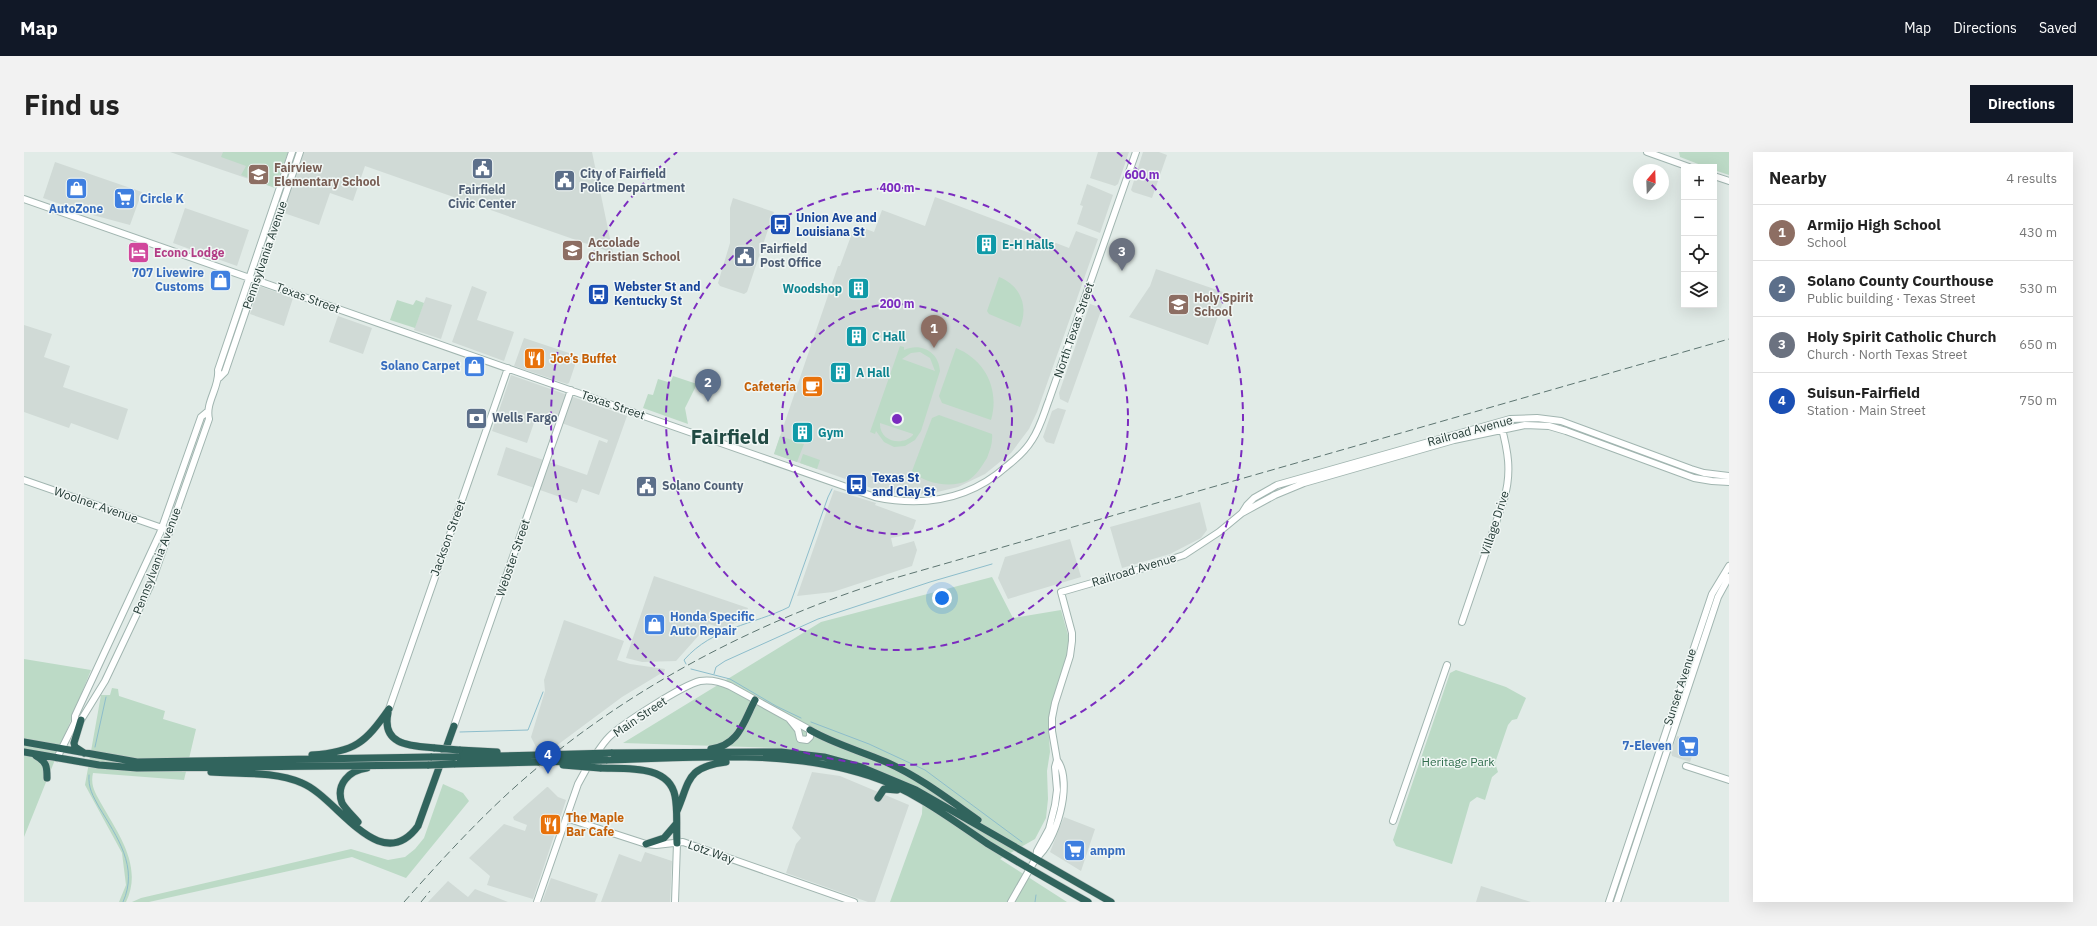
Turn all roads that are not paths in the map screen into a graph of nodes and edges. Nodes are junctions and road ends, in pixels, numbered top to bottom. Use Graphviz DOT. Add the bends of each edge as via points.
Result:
graph roads {
  1 [pos="292,152"];
  2 [pos="300,152"];
  3 [pos="1136,152"];
  4 [pos="1647,152"];
  5 [pos="1681,164"];
  6 [pos="1717,177"];
  7 [pos="1729,182"];
  8 [pos="277,197"];
  9 [pos="24,199"];
  10 [pos="272,211"];
  11 [pos="279,213"];
  12 [pos="274,230"];
  13 [pos="253,279"];
  14 [pos="508,368"];
  15 [pos="571,390"];
  16 [pos="1500,421"];
  17 [pos="1502,428"];
  18 [pos="1729,476"];
  19 [pos="24,480"];
  20 [pos="1729,482"];
  21 [pos="980,486"];
  22 [pos="1242,513"];
  23 [pos="165,529"];
  24 [pos="1729,566"];
  25 [pos="1729,577"];
  26 [pos="1462,622"];
  27 [pos="1447,665"];
  28 [pos="755,700"];
  29 [pos="389,709"];
  30 [pos="790,720"];
  31 [pos="78,721"];
  32 [pos="454,726"];
  33 [pos="810,730"];
  34 [pos="24,742"];
  35 [pos="61,749"];
  36 [pos="28,752"];
  37 [pos="685,752"];
  38 [pos="458,753"];
  39 [pos="86,754"];
  40 [pos="596,754"];
  41 [pos="57,758"];
  42 [pos="759,758"];
  43 [pos="540,759"];
  44 [pos="1057,760"];
  45 [pos="238,761"];
  46 [pos="430,761"];
  47 [pos="386,765"];
  48 [pos="1686,766"];
  49 [pos="187,768"];
  50 [pos="862,774"];
  51 [pos="47,778"];
  52 [pos="1729,780"];
  53 [pos="907,792"];
  54 [pos="1055,809"];
  55 [pos="677,811"];
  56 [pos="566,818"];
  57 [pos="1058,821"];
  58 [pos="1393,821"];
  59 [pos="676,824"];
  60 [pos="994,835"];
  61 [pos="404,839"];
  62 [pos="677,843"];
  63 [pos="646,844"];
  64 [pos="1036,858"];
  65 [pos="1030,870"];
  66 [pos="537,902"];
  67 [pos="675,902"];
  68 [pos="854,902"];
  69 [pos="1011,902"];
  70 [pos="1088,902"];
  71 [pos="1111,902"];
  72 [pos="1609,902"];
  73 [pos="1616,902"];
  1 -- 8 [label="main road, Pennsylvania Avenue"];
  2 -- 11 [label="main road, Pennsylvania Avenue"];
  3 -- 21 [label="main road, North Texas Street" via="1042,419 1032,440 1016,459"];
  4 -- 5 [label="main road"];
  6 -- 7 [label="main road"];
  8 -- 10 [label="main road, Pennsylvania Avenue"];
  8 -- 11 [label="main road" via="276,211"];
  9 -- 13 [label="main road, Texas Street"];
  10 -- 12 [label="main road" via="275,216 272,225"];
  10 -- 13 [label="main road, Pennsylvania Avenue"];
  11 -- 12 [label="main road, Pennsylvania Avenue"];
  12 -- 13 [label="main road, Pennsylvania Avenue"];
  13 -- 14 [label="main road, Texas Street"];
  13 -- 23 [label="main road, Pennsylvania Avenue" via="225,372 219,378 207,412 209,419"];
  14 -- 15 [label="main road, Texas Street"];
  14 -- 29 [label="main road, Jackson Street"];
  15 -- 21 [label="main road, Texas Street" via="875,497 929,501 961,494"];
  15 -- 32 [label="main road, Webster Street"];
  16 -- 17 [label="main road, Village Drive"];
  16 -- 18 [label="main road, Railroad Avenue" via="1523,418 1560,421 1691,469"];
  16 -- 22 [label="main road, Railroad Avenue" via="1277,485 1254,498"];
  17 -- 20 [label="main road, Railroad Avenue" via="1525,425 1557,428 1694,478"];
  17 -- 22 [label="main road, Railroad Avenue" via="1304,483"];
  17 -- 26 [label="main road, Village Drive" via="1509,458 1508,481"];
  19 -- 23 [label="main road, Woolner Avenue"];
  22 -- 44 [label="main road, Railroad Avenue" via="1199,546 1175,558 1061,592 1072,641 1052,718"];
  23 -- 31 [label="main road, Pennsylvania Avenue" via="144,599 105,681"];
  23 -- 31 [label="main road, Pennsylvania Avenue" via="75,716"];
  24 -- 72 [label="main road, Sunset Avenue" via="1712,594"];
  25 -- 73 [label="main road, Sunset Avenue" via="1715,605"];
  27 -- 58 [label="main road"];
  28 -- 30 [label="main road, Main Street"];
  28 -- 37 [label="highway" via="738,734 728,744"];
  28 -- 40 [label="main road, Main Street" via="724,684 710,681 696,683 683,688 617,730"];
  29 -- 38 [label="highway, bridge" via="387,723 395,740 407,746"];
  29 -- 45 [label="highway" via="368,736 344,750 327,754 254,757"];
  30 -- 33 [label="main road, Main Street"];
  30 -- 33 [label="main road" via="798,730 800,739 807,740 810,737"];
  31 -- 35 [label="main road, Pennsylvania Avenue"];
  31 -- 39 [label="highway" via="74,743 75,747"];
  32 -- 61 [label="highway" via="421,820 415,830"];
  33 -- 60 [label="highway" via="832,742 886,762 916,777"];
  34 -- 35 [label="highway"];
  35 -- 39 [label="highway"];
  35 -- 41 [label="main road, Pennsylvania Avenue"];
  36 -- 41 [label="highway"];
  36 -- 51 [label="highway" via="45,761"];
  37 -- 40 [label="highway, bridge"];
  37 -- 60 [label="highway" via="781,752 846,762 916,790"];
  38 -- 43 [label="highway" via="519,755"];
  38 -- 46 [label="highway, bridge"];
  39 -- 45 [label="highway" via="137,762"];
  40 -- 43 [label="highway, bridge"];
  40 -- 56 [label="main road, Main Street" via="582,775"];
  41 -- 49 [label="highway" via="122,768"];
  42 -- 43 [label="highway, bridge"];
  42 -- 50 [label="highway" via="816,763"];
  42 -- 55 [label="highway" via="715,763 703,768 688,782"];
  43 -- 46 [label="highway, bridge" via="513,763 454,764"];
  43 -- 55 [label="highway, bridge" via="600,768 647,771 660,775 674,791"];
  44 -- 54 [label="main road"];
  44 -- 57 [label="main road" via="1061,766 1063,784 1062,807"];
  45 -- 46 [label="highway"];
  46 -- 47 [label="highway"];
  47 -- 49 [label="highway"];
  47 -- 61 [label="highway" via="354,771 343,782 341,796 347,810 372,835 388,840"];
  48 -- 52 [label="main road"];
  49 -- 61 [label="highway" via="294,780 322,794 375,841 387,844 401,842"];
  50 -- 53 [label="highway"];
  50 -- 53 [label="highway" via="878,785 878,798 886,788"];
  53 -- 65 [label="highway"];
  54 -- 57 [label="main road" via="1055,819"];
  54 -- 64 [label="main road"];
  55 -- 59 [label="highway"];
  56 -- 63 [label="main road, Lotz Way"];
  56 -- 66 [label="main road, Main Street"];
  57 -- 64 [label="main road" via="1042,854"];
  59 -- 62 [label="highway"];
  59 -- 63 [label="highway" via="664,838"];
  60 -- 64 [label="highway"];
  62 -- 63 [label="main road, Lotz Way" via="656,846"];
  62 -- 67 [label="main road"];
  62 -- 68 [label="main road, Lotz Way" via="683,842"];
  64 -- 65 [label="main road"];
  64 -- 71 [label="highway"];
  65 -- 69 [label="main road"];
  65 -- 70 [label="highway"];
}
